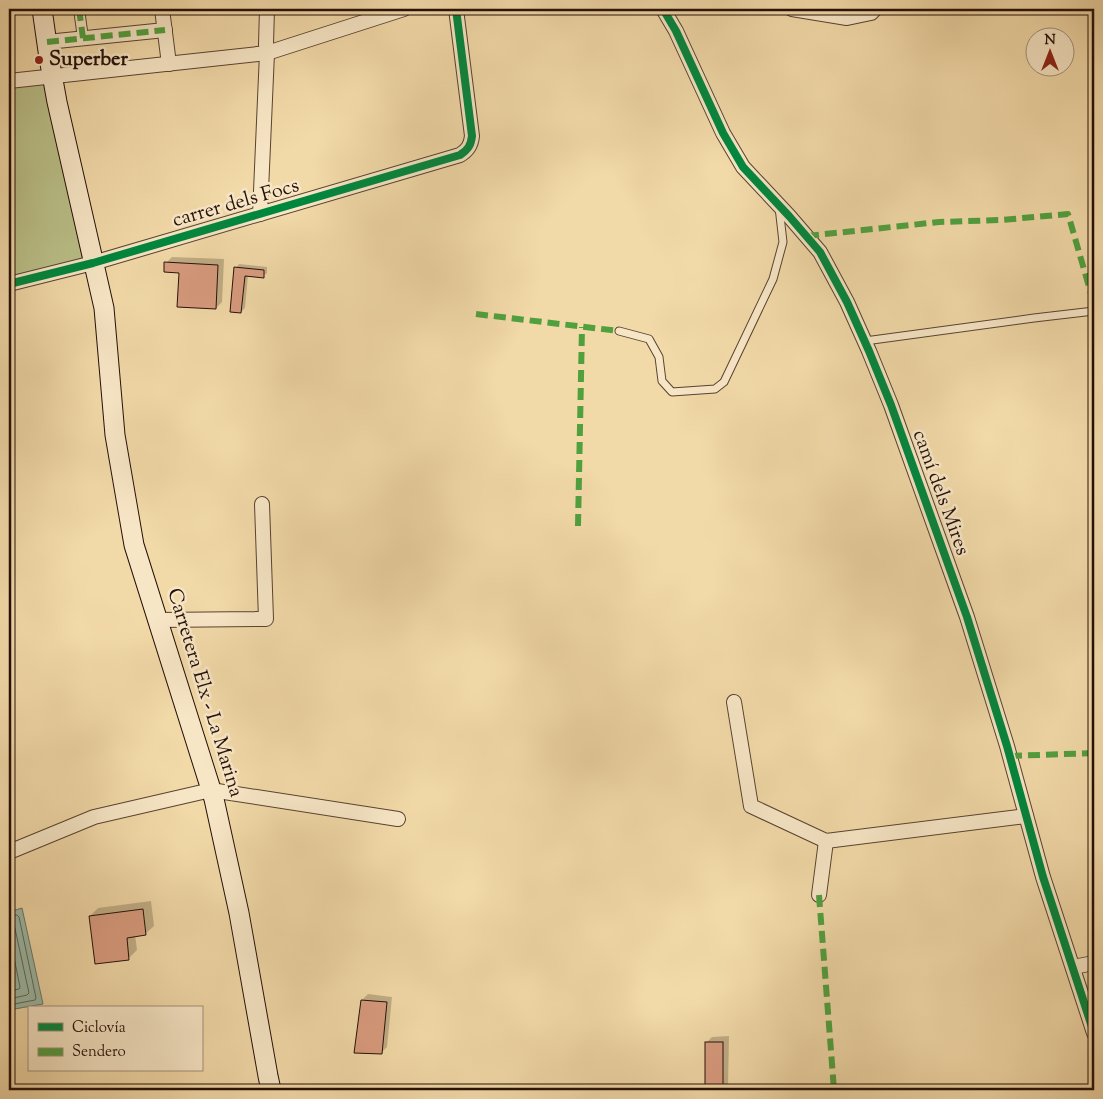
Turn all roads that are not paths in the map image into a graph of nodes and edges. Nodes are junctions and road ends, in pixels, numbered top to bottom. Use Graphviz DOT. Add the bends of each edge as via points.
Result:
graph roads {
  1 [pos="42,9"];
  2 [pos="79,9"];
  3 [pos="162,9"];
  4 [pos="267,9"];
  5 [pos="404,9"];
  6 [pos="456,9"];
  7 [pos="665,9"];
  8 [pos="792,9"];
  9 [pos="875,9"];
  10 [pos="165,30"];
  11 [pos="82,38"];
  12 [pos="47,42"];
  13 [pos="267,53"];
  14 [pos="169,64"];
  15 [pos="52,76"];
  16 [pos="9,81"];
  17 [pos="779,205"];
  18 [pos="260,214"];
  19 [pos="93,263"];
  20 [pos="9,284"];
  21 [pos="1094,311"];
  22 [pos="619,331"];
  23 [pos="865,342"];
  24 [pos="262,504"];
  25 [pos="157,620"];
  26 [pos="734,702"];
  27 [pos="211,790"];
  28 [pos="1026,816"];
  29 [pos="398,819"];
  30 [pos="826,841"];
  31 [pos="9,852"];
  32 [pos="819,896"];
  33 [pos="1094,963"];
  34 [pos="1072,967"];
  35 [pos="1094,1033"];
  36 [pos="271,1090"];
  1 -- 12 [label="main road, Carretera Elx - La Marina"];
  2 -- 11 [label="street"];
  3 -- 10 [label="street"];
  4 -- 13 [label="street"];
  5 -- 13 [label="street"];
  6 -- 18 [label="street, carrer dels Focs" via="472,136 469,148 460,155"];
  7 -- 17 [label="street, camí dels Mires" via="704,94 743,167"];
  8 -- 9 [label="street" via="847,18 871,13"];
  10 -- 11 [label="street"];
  10 -- 14 [label="street"];
  11 -- 12 [label="street"];
  12 -- 15 [label="main road, Carretera Elx - La Marina"];
  13 -- 14 [label="street"];
  13 -- 18 [label="street"];
  14 -- 15 [label="street"];
  15 -- 16 [label="street"];
  15 -- 19 [label="main road, Carretera Elx - La Marina"];
  17 -- 22 [label="lane" via="782,242 773,278 724,382 715,389 672,392 662,381 659,357 648,339"];
  17 -- 23 [label="street, camí dels Mires" via="820,252"];
  18 -- 19 [label="street, carrer dels Focs"];
  19 -- 20 [label="street, carrer dels Focs"];
  19 -- 25 [label="main road, Carretera Elx - La Marina" via="104,308 115,435 134,545"];
  21 -- 23 [label="lane"];
  23 -- 28 [label="street, camí dels Mires" via="967,616"];
  24 -- 25 [label="street" via="266,619"];
  25 -- 27 [label="main road, Carretera Elx - La Marina"];
  26 -- 30 [label="street" via="751,806"];
  27 -- 29 [label="street"];
  27 -- 31 [label="street" via="94,817"];
  27 -- 36 [label="main road, Carretera Elx - La Marina" via="239,913"];
  28 -- 30 [label="street"];
  28 -- 34 [label="street, camí dels Mires"];
  30 -- 32 [label="street"];
  33 -- 34 [label="street"];
  34 -- 35 [label="street, camí dels Mires"];
}
